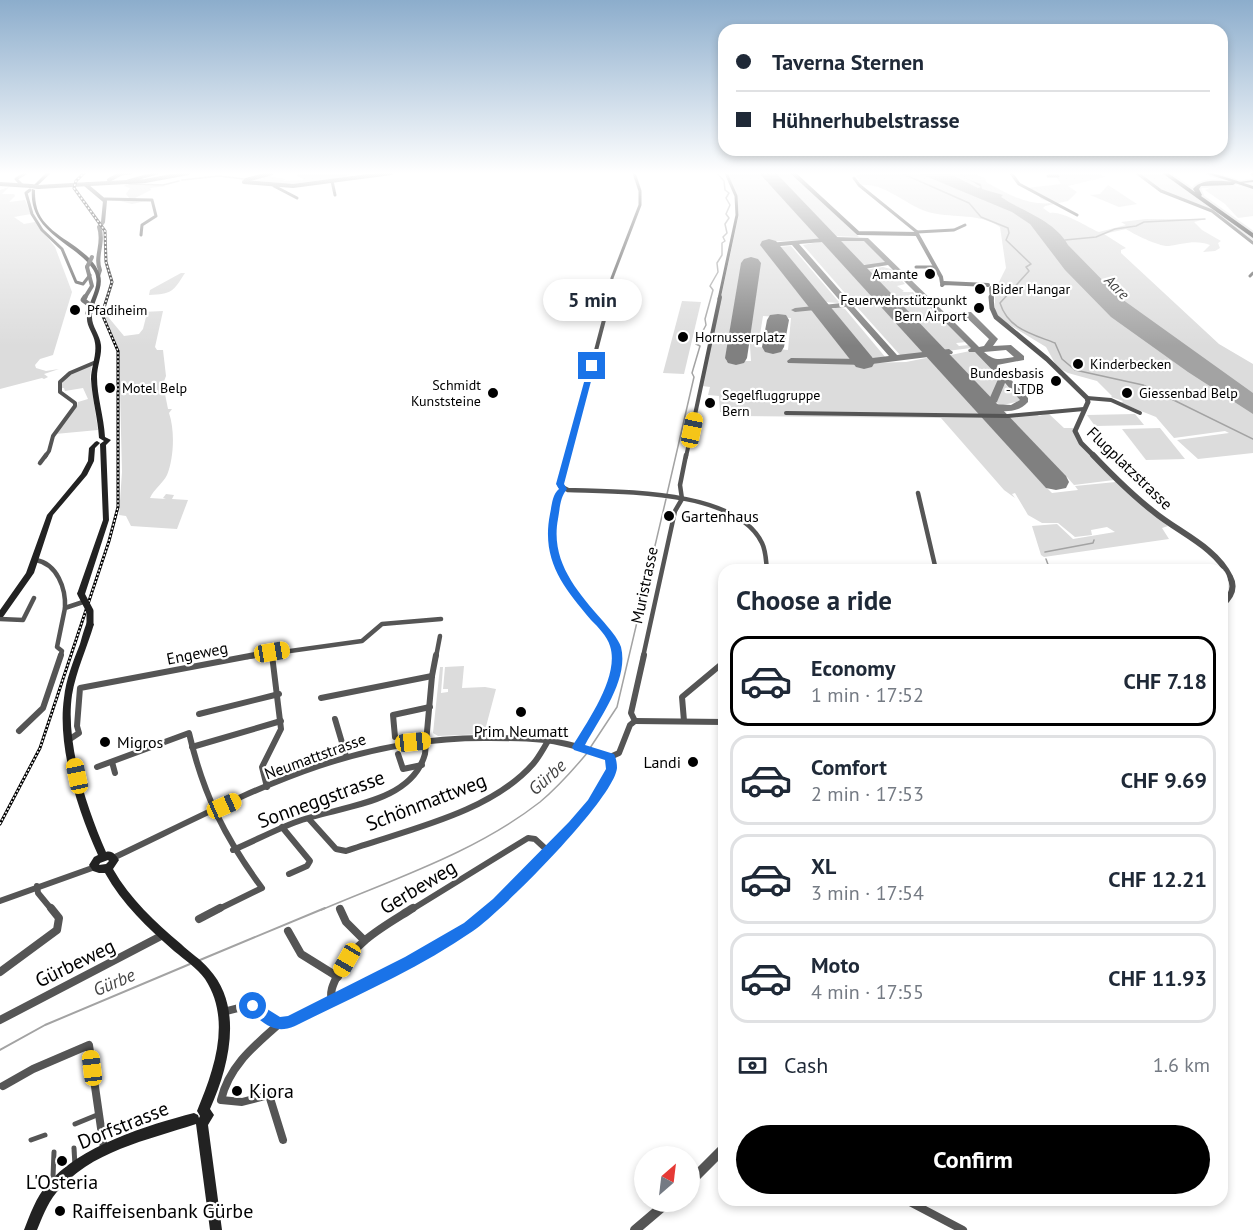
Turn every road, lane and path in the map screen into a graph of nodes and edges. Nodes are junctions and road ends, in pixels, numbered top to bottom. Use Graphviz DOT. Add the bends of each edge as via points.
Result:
graph roads {
  1 [pos="42,230"];
  2 [pos="50,230"];
  3 [pos="100,230"];
  4 [pos="141,230"];
  5 [pos="630,230"];
  6 [pos="733,230"];
  7 [pos="855,230"];
  8 [pos="946,230"];
  9 [pos="1235,230"];
  10 [pos="916,232"];
  11 [pos="141,235"];
  12 [pos="102,236"];
  13 [pos="1253,243"];
  14 [pos="916,267"];
  15 [pos="935,267"];
  16 [pos="90,275"];
  17 [pos="98,276"];
  18 [pos="89,315"];
  19 [pos="96,362"];
  20 [pos="1087,398"];
  21 [pos="1084,409"];
  22 [pos="696,412"];
  23 [pos="1140,412"];
  24 [pos="786,413"];
  25 [pos="101,442"];
  26 [pos="40,463"];
  27 [pos="562,489"];
  28 [pos="918,493"];
  29 [pos="682,499"];
  30 [pos="36,560"];
  31 [pos="766,564"];
  32 [pos="935,564"];
  33 [pos="1220,564"];
  34 [pos="1228,574"];
  35 [pos="34,598"];
  36 [pos="1228,599"];
  37 [pos="81,600"];
  38 [pos="65,608"];
  39 [pos="0,617"];
  40 [pos="441,619"];
  41 [pos="440,636"];
  42 [pos="272,652"];
  43 [pos="718,667"];
  44 [pos="432,676"];
  45 [pos="279,694"];
  46 [pos="321,698"];
  47 [pos="430,707"];
  48 [pos="199,714"];
  49 [pos="335,719"];
  50 [pos="281,721"];
  51 [pos="635,721"];
  52 [pos="684,721"];
  53 [pos="718,722"];
  54 [pos="19,731"];
  55 [pos="395,737"];
  56 [pos="70,739"];
  57 [pos="427,741"];
  58 [pos="548,741"];
  59 [pos="192,747"];
  60 [pos="581,748"];
  61 [pos="398,754"];
  62 [pos="346,756"];
  63 [pos="610,757"];
  64 [pos="111,762"];
  65 [pos="422,765"];
  66 [pos="97,767"];
  67 [pos="115,772"];
  68 [pos="267,787"];
  69 [pos="212,811"];
  70 [pos="309,819"];
  71 [pos="282,827"];
  72 [pos="233,850"];
  73 [pos="548,851"];
  74 [pos="103,856"];
  75 [pos="113,858"];
  76 [pos="95,867"];
  77 [pos="107,868"];
  78 [pos="289,874"];
  79 [pos="37,886"];
  80 [pos="0,901"];
  81 [pos="340,909"];
  82 [pos="199,919"];
  83 [pos="288,931"];
  84 [pos="163,936"];
  85 [pos="364,940"];
  86 [pos="0,972"];
  87 [pos="338,977"];
  88 [pos="332,1001"];
  89 [pos="223,1012"];
  90 [pos="0,1020"];
  91 [pos="279,1024"];
  92 [pos="3,1086"];
  93 [pos="98,1114"];
  94 [pos="200,1118"];
  95 [pos="75,1124"];
  96 [pos="45,1135"];
  97 [pos="31,1140"];
  98 [pos="283,1140"];
  99 [pos="74,1148"];
  100 [pos="105,1150"];
  101 [pos="54,1152"];
  102 [pos="718,1155"];
  103 [pos="75,1166"];
  104 [pos="700,1172"];
  105 [pos="53,1177"];
  106 [pos="918,1206"];
  107 [pos="656,1212"];
  108 [pos="30,1230"];
  109 [pos="216,1230"];
  110 [pos="635,1230"];
  111 [pos="963,1230"];
  1 -- 16 [label="street" via="62,249 76,282 83,284"];
  2 -- 17 [label="main road" via="91,264"];
  3 -- 12 [label="street"];
  4 -- 11 [label="street"];
  5 -- 27 [label="street" via="612,278 610,301"];
  6 -- 22 [label="street"];
  7 -- 10 [label="street"];
  8 -- 10 [label="street"];
  9 -- 13 [label="street"];
  10 -- 15 [label="street"];
  12 -- 16 [label="street, bridge" via="87,267"];
  12 -- 17 [label="street"];
  14 -- 15 [label="street"];
  15 -- 20 [label="street" via="943,284 989,287 996,316"];
  16 -- 18 [label="street" via="92,286 83,300 90,305"];
  17 -- 18 [label="main road"];
  18 -- 19 [label="main road" via="98,343"];
  19 -- 25 [label="main road" via="93,377"];
  19 -- 26 [label="street" via="70,373 60,382 60,392 75,406 53,436"];
  20 -- 21 [label="street, Flugplatzstrasse"];
  20 -- 23 [label="street" via="1111,400"];
  21 -- 24 [label="street" via="1008,416"];
  21 -- 33 [label="street, Flugplatzstrasse" via="1075,431 1081,443 1141,502"];
  22 -- 29 [label="street, Muristrasse" via="680,485"];
  25 -- 30 [label="main road" via="92,448 84,475 50,515"];
  25 -- 37 [label="main road" via="106,520"];
  27 -- 29 [label="street"];
  27 -- 60 [label="street" via="552,524 555,557 570,590 609,635 616,651 609,691"];
  28 -- 32 [label="street"];
  29 -- 31 [label="street" via="713,506 747,524 762,543"];
  29 -- 51 [label="street, Muristrasse" via="675,511 631,713"];
  30 -- 38 [label="street" via="45,561 62,581"];
  30 -- 39 [label="main road"];
  34 -- 36 [label="street, Flugplatzstrasse" via="1233,588"];
  35 -- 39 [label="street" via="23,620"];
  37 -- 38 [label="street"];
  37 -- 56 [label="main road, bridge" via="91,616 69,693"];
  38 -- 54 [label="street" via="57,647 62,651 47,698 43,708"];
  40 -- 42 [label="street, Engeweg" via="382,624 362,641"];
  41 -- 44 [label="street"];
  42 -- 45 [label="street"];
  42 -- 56 [label="street, Engeweg" via="80,688 80,733"];
  43 -- 52 [label="street" via="682,698"];
  44 -- 46 [label="street"];
  44 -- 47 [label="street"];
  45 -- 48 [label="street"];
  45 -- 50 [label="street"];
  47 -- 55 [label="street" via="393,715"];
  47 -- 57 [label="street"];
  49 -- 62 [label="street"];
  50 -- 59 [label="street"];
  50 -- 68 [label="street" via="280,732 262,767"];
  51 -- 52 [label="street"];
  51 -- 63 [label="street, Muristrasse" via="619,753"];
  52 -- 53 [label="street"];
  56 -- 74 [label="main road" via="81,796"];
  57 -- 58 [label="street, Neumattstrasse"];
  57 -- 62 [label="street, Neumattstrasse"];
  57 -- 65 [label="street"];
  58 -- 60 [label="street, Neumattstrasse"];
  58 -- 70 [label="street, Schönmattweg" via="531,767 500,791 448,816 346,850 336,849"];
  59 -- 64 [label="street" via="189,733"];
  59 -- 69 [label="street"];
  60 -- 63 [label="street, Neumattstrasse"];
  61 -- 65 [label="street" via="403,769"];
  62 -- 68 [label="street, Neumattstrasse"];
  63 -- 73 [label="street, Muristrasse" via="611,769 593,803"];
  64 -- 66 [label="street"];
  64 -- 67 [label="street"];
  65 -- 70 [label="street, Sonneggstrasse" via="409,781 386,796"];
  68 -- 69 [label="street, Neumattstrasse"];
  69 -- 72 [label="street"];
  69 -- 75 [label="street, Neumattstrasse"];
  70 -- 71 [label="street, Sonneggstrasse"];
  71 -- 72 [label="street, Sonneggstrasse"];
  71 -- 78 [label="street" via="310,861"];
  72 -- 82 [label="street" via="262,888"];
  73 -- 85 [label="street, Gerbeweg" via="528,838"];
  73 -- 88 [label="street, Muristrasse" via="469,927"];
  74 -- 75 [label="main road"];
  74 -- 76 [label="main road"];
  75 -- 77 [label="main road"];
  76 -- 77 [label="main road"];
  76 -- 79 [label="street"];
  77 -- 84 [label="main road" via="129,903"];
  79 -- 80 [label="street"];
  79 -- 86 [label="street" via="59,918 57,930"];
  81 -- 85 [label="street" via="346,922"];
  83 -- 87 [label="street" via="301,954"];
  84 -- 89 [label="main road" via="203,969 215,986"];
  84 -- 90 [label="street, Gürbeweg"];
  85 -- 87 [label="street, Gerbeweg"];
  87 -- 88 [label="street, Gerbeweg" via="331,990"];
  88 -- 91 [label="street, Muristrasse"];
  89 -- 91 [label="street" via="250,1005"];
  89 -- 94 [label="main road" via="221,1058"];
  91 -- 98 [label="street" via="225,1080 221,1100 242,1102 269,1095"];
  92 -- 93 [label="street" via="89,1045"];
  93 -- 95 [label="street"];
  93 -- 100 [label="street"];
  94 -- 100 [label="main road, Dorfstrasse"];
  94 -- 109 [label="main road"];
  96 -- 97 [label="street"];
  99 -- 103 [label="street"];
  100 -- 103 [label="main road, Dorfstrasse"];
  101 -- 105 [label="street"];
  102 -- 104 [label="street"];
  103 -- 108 [label="main road, Dorfstrasse" via="51,1189"];
  106 -- 111 [label="street"];
  107 -- 110 [label="street"];
}
